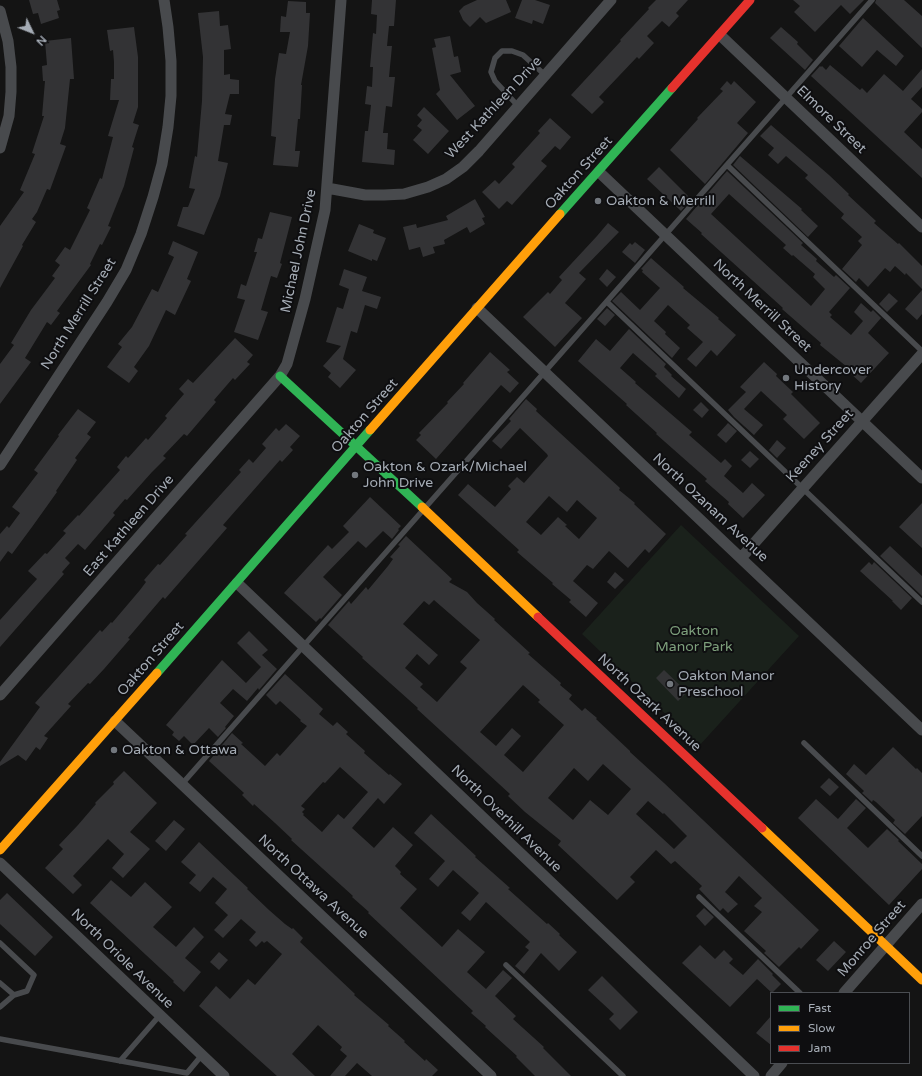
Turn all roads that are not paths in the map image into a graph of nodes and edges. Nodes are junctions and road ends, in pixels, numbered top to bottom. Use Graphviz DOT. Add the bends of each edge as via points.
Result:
graph roads {
  1 [pos="164,0"];
  2 [pos="341,0"];
  3 [pos="611,0"];
  4 [pos="750,0"];
  5 [pos="872,0"];
  6 [pos="0,11"];
  7 [pos="720,35"];
  8 [pos="4,42"];
  9 [pos="545,75"];
  10 [pos="786,98"];
  11 [pos="518,106"];
  12 [pos="0,148"];
  13 [pos="727,165"];
  14 [pos="599,172"];
  15 [pos="327,188"];
  16 [pos="922,227"];
  17 [pos="666,235"];
  18 [pos="607,302"];
  19 [pos="477,308"];
  20 [pos="922,352"];
  21 [pos="545,372"];
  22 [pos="280,376"];
  23 [pos="862,421"];
  24 [pos="357,446"];
  25 [pos="0,465"];
  26 [pos="922,478"];
  27 [pos="803,488"];
  28 [pos="424,509"];
  29 [pos="741,558"];
  30 [pos="237,583"];
  31 [pos="922,602"];
  32 [pos="303,646"];
  33 [pos="0,695"];
  34 [pos="115,721"];
  35 [pos="922,730"];
  36 [pos="804,743"];
  37 [pos="182,784"];
  38 [pos="0,850"];
  39 [pos="922,856"];
  40 [pos="0,863"];
  41 [pos="698,897"];
  42 [pos="922,904"];
  43 [pos="0,942"];
  44 [pos="886,945"];
  45 [pos="506,965"];
  46 [pos="922,980"];
  47 [pos="0,983"];
  48 [pos="799,992"];
  49 [pos="845,992"];
  50 [pos="14,995"];
  51 [pos="0,1007"];
  52 [pos="160,1016"];
  53 [pos="0,1039"];
  54 [pos="202,1055"];
  55 [pos="120,1061"];
  56 [pos="781,1064"];
  57 [pos="224,1076"];
  58 [pos="491,1076"];
  59 [pos="623,1076"];
  60 [pos="754,1076"];
  61 [pos="771,1076"];
  1 -- 25 [label="street, North Merrill Street" via="171,62 168,127 162,164 141,234 126,270 107,302"];
  2 -- 15 [label="street, Michael John Drive"];
  3 -- 9 [label="street, West Kathleen Drive"];
  4 -- 7 [label="main road, Oakton Street"];
  5 -- 10 [label="lane"];
  6 -- 8 [label="street"];
  7 -- 10 [label="street, Elmore Street"];
  7 -- 14 [label="main road, Oakton Street"];
  8 -- 12 [label="street" via="11,67 11,92 9,116"];
  9 -- 11 [label="street, West Kathleen Drive"];
  9 -- 11 [label="lane" via="523,55 512,51 502,51 495,58 491,72 495,81"];
  10 -- 13 [label="lane"];
  10 -- 16 [label="street, Elmore Street"];
  11 -- 15 [label="street, West Kathleen Drive" via="463,166 446,179 428,187 404,194 384,195 365,195"];
  13 -- 17 [label="lane"];
  13 -- 20 [label="lane"];
  14 -- 17 [label="street, North Merrill Street"];
  14 -- 19 [label="main road, Oakton Street"];
  15 -- 22 [label="street, Michael John Drive" via="317,250 303,306 292,349"];
  17 -- 18 [label="lane"];
  17 -- 23 [label="street, North Merrill Street"];
  18 -- 21 [label="lane"];
  18 -- 27 [label="lane"];
  19 -- 21 [label="street, North Ozanam Avenue"];
  19 -- 24 [label="main road, Oakton Street"];
  20 -- 23 [label="street, Keeney Street"];
  21 -- 28 [label="lane"];
  21 -- 29 [label="street, North Ozanam Avenue"];
  22 -- 24 [label="main road"];
  22 -- 33 [label="street, East Kathleen Drive"];
  23 -- 26 [label="street, North Merrill Street"];
  23 -- 27 [label="street, Keeney Street"];
  24 -- 28 [label="main road, North Ozark Avenue"];
  24 -- 30 [label="main road, Oakton Street"];
  27 -- 29 [label="street, Keeney Street"];
  27 -- 31 [label="lane"];
  28 -- 32 [label="lane"];
  28 -- 44 [label="main road, North Ozark Avenue"];
  29 -- 35 [label="street, North Ozanam Avenue"];
  30 -- 32 [label="street, North Overhill Avenue"];
  30 -- 34 [label="main road, Oakton Street"];
  32 -- 37 [label="lane"];
  32 -- 60 [label="street, North Overhill Avenue"];
  34 -- 37 [label="street, North Ottawa Avenue"];
  34 -- 38 [label="main road, Oakton Street"];
  36 -- 39 [label="lane"];
  37 -- 58 [label="street, North Ottawa Avenue"];
  40 -- 52 [label="street, North Oriole Avenue"];
  41 -- 48 [label="lane"];
  42 -- 44 [label="street, Monroe Street"];
  43 -- 50 [label="lane" via="34,975 27,991"];
  44 -- 46 [label="main road, North Ozark Avenue"];
  44 -- 49 [label="street, Monroe Street"];
  45 -- 59 [label="lane"];
  47 -- 50 [label="lane"];
  50 -- 51 [label="lane"];
  52 -- 54 [label="street, North Oriole Avenue"];
  52 -- 55 [label="lane"];
  53 -- 55 [label="lane"];
  54 -- 55 [label="lane" via="186,1074"];
  54 -- 57 [label="street, North Oriole Avenue"];
  56 -- 61 [label="street"];
}
